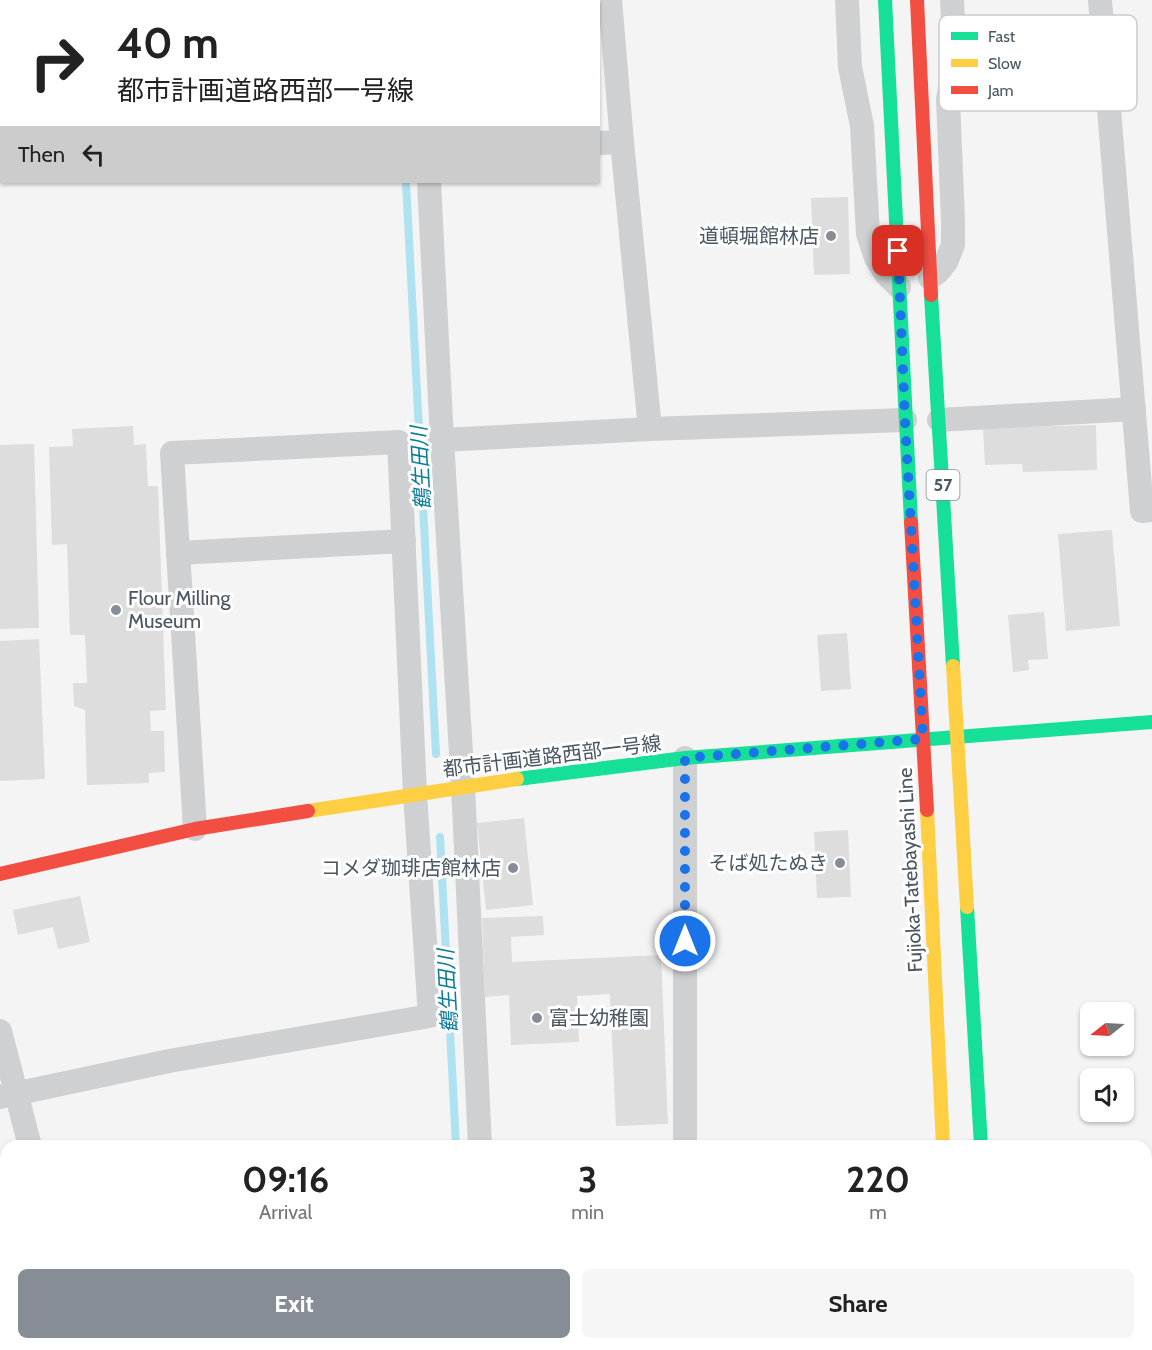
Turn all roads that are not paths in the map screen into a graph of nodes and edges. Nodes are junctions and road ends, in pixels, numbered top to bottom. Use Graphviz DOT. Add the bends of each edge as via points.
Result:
graph roads {
  1 [pos="610,0"];
  2 [pos="847,0"];
  3 [pos="885,0"];
  4 [pos="917,0"];
  5 [pos="952,0"];
  6 [pos="1100,0"];
  7 [pos="953,15"];
  8 [pos="1101,15"];
  9 [pos="948,111"];
  10 [pos="1109,111"];
  11 [pos="610,143"];
  12 [pos="429,183"];
  13 [pos="930,278"];
  14 [pos="899,287"];
  15 [pos="1134,409"];
  16 [pos="905,420"];
  17 [pos="939,420"];
  18 [pos="650,429"];
  19 [pos="437,440"];
  20 [pos="405,441"];
  21 [pos="1152,510"];
  22 [pos="404,541"];
  23 [pos="178,553"];
  24 [pos="1152,722"];
  25 [pos="958,737"];
  26 [pos="923,739"];
  27 [pos="685,758"];
  28 [pos="463,786"];
  29 [pos="415,794"];
  30 [pos="195,829"];
  31 [pos="0,874"];
  32 [pos="0,1031"];
  33 [pos="8,1095"];
  34 [pos="27,1140"];
  35 [pos="480,1140"];
  36 [pos="685,1140"];
  37 [pos="943,1140"];
  38 [pos="981,1140"];
  1 -- 11 [label="street"];
  2 -- 14 [label="street" via="850,67 862,126 868,234 876,258"];
  3 -- 14 [label="main road, 57"];
  4 -- 13 [label="main road, 57"];
  5 -- 7 [label="street"];
  6 -- 8 [label="street"];
  9 -- 13 [label="street" via="953,244 946,262"];
  10 -- 15 [label="street"];
  11 -- 18 [label="street"];
  12 -- 19 [label="street"];
  13 -- 17 [label="main road, 57"];
  14 -- 16 [label="main road, Fujioka-Tatebayashi Line / 57"];
  15 -- 17 [label="street"];
  15 -- 21 [label="street" via="1142,511"];
  16 -- 18 [label="street"];
  16 -- 26 [label="main road, Fujioka-Tatebayashi Line / 57"];
  17 -- 25 [label="main road, 57"];
  18 -- 19 [label="street"];
  19 -- 20 [label="lane"];
  19 -- 28 [label="street"];
  20 -- 22 [label="street"];
  20 -- 23 [label="street" via="172,453"];
  22 -- 23 [label="street"];
  22 -- 29 [label="street"];
  23 -- 30 [label="street"];
  24 -- 25 [label="main road, 都市計画道路西部一号線"];
  25 -- 26 [label="main road, 都市計画道路西部一号線"];
  25 -- 38 [label="main road, 57"];
  26 -- 27 [label="main road, 都市計画道路西部一号線"];
  26 -- 37 [label="main road, Fujioka-Tatebayashi Line / 57"];
  27 -- 28 [label="main road, 都市計画道路西部一号線"];
  27 -- 36 [label="street"];
  28 -- 29 [label="main road, 都市計画道路西部一号線"];
  28 -- 35 [label="street"];
  29 -- 30 [label="main road, 都市計画道路西部一号線"];
  29 -- 33 [label="street" via="430,1016 169,1061"];
  30 -- 31 [label="main road, 都市計画道路西部一号線"];
  32 -- 33 [label="street"];
  33 -- 34 [label="street"];
}
